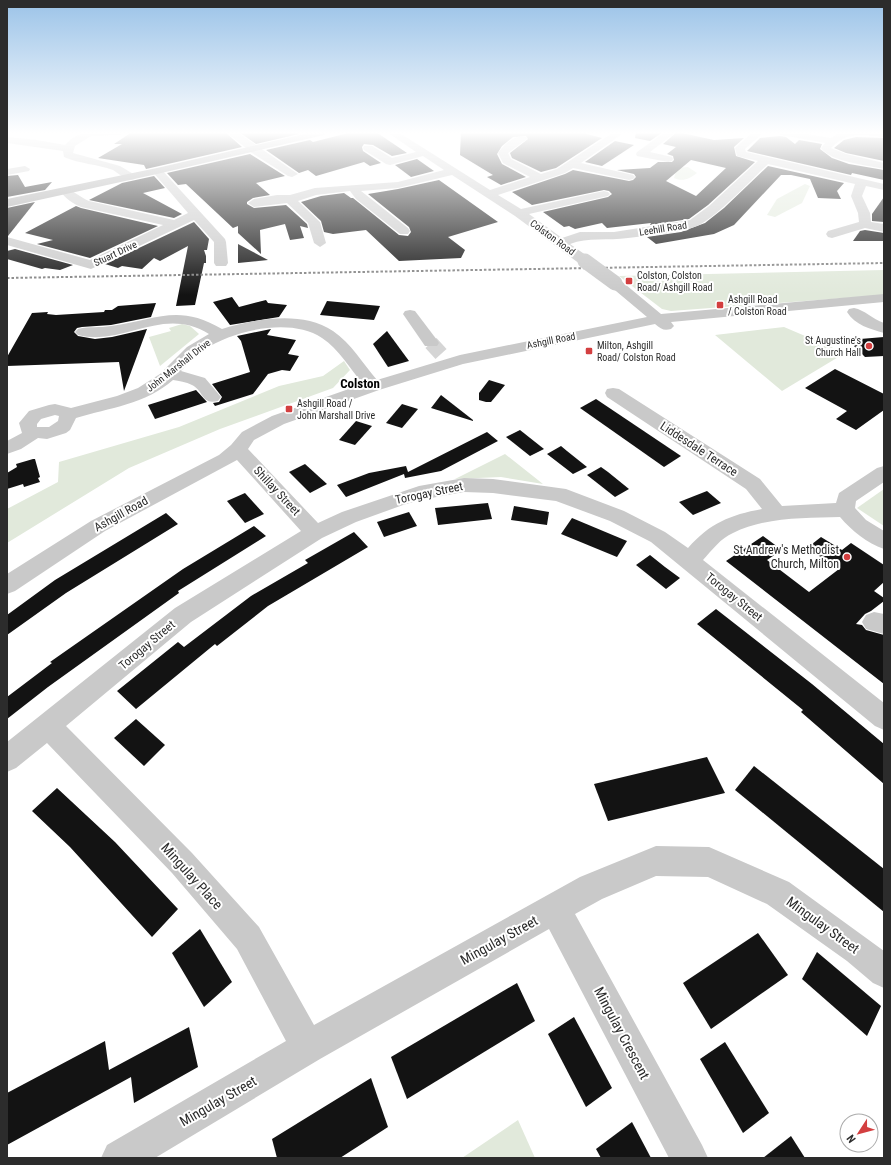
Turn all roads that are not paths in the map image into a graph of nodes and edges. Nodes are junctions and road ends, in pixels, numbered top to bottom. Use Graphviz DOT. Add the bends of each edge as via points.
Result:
graph roads {
  1 [pos="88,186"];
  2 [pos="171,186"];
  3 [pos="385,186"];
  4 [pos="478,186"];
  5 [pos="514,186"];
  6 [pos="737,186"];
  7 [pos="859,186"];
  8 [pos="353,188"];
  9 [pos="66,191"];
  10 [pos="490,194"];
  11 [pos="604,194"];
  12 [pos="292,198"];
  13 [pos="7,203"];
  14 [pos="254,203"];
  15 [pos="519,213"];
  16 [pos="196,214"];
  17 [pos="176,224"];
  18 [pos="865,224"];
  19 [pos="884,228"];
  20 [pos="404,231"];
  21 [pos="832,234"];
  22 [pos="7,241"];
  23 [pos="320,244"];
  24 [pos="562,244"];
  25 [pos="221,262"];
  26 [pos="884,298"];
  27 [pos="884,309"];
  28 [pos="854,312"];
  29 [pos="410,314"];
  30 [pos="663,323"];
  31 [pos="884,328"];
  32 [pos="83,332"];
  33 [pos="220,334"];
  34 [pos="441,353"];
  35 [pos="168,373"];
  36 [pos="373,386"];
  37 [pos="613,393"];
  38 [pos="212,397"];
  39 [pos="7,448"];
  40 [pos="238,449"];
  41 [pos="884,473"];
  42 [pos="845,510"];
  43 [pos="777,513"];
  44 [pos="315,533"];
  45 [pos="884,541"];
  46 [pos="690,561"];
  47 [pos="7,566"];
  48 [pos="7,584"];
  49 [pos="884,718"];
  50 [pos="48,726"];
  51 [pos="7,759"];
  52 [pos="555,908"];
  53 [pos="884,972"];
  54 [pos="308,1047"];
  55 [pos="120,1158"];
  56 [pos="689,1158"];
  1 -- 9 [label="main road"];
  2 -- 16 [label="street"];
  3 -- 8 [label="street"];
  4 -- 10 [label="street, Colston Road"];
  5 -- 10 [label="street"];
  6 -- 24 [label="street, Leehill Road" via="694,223 621,235 580,236"];
  7 -- 18 [label="street" via="856,192 857,201 866,218"];
  8 -- 12 [label="street" via="315,191"];
  8 -- 20 [label="street" via="360,197"];
  9 -- 13 [label="main road"];
  9 -- 17 [label="street" via="73,199 85,204"];
  10 -- 15 [label="street, Colston Road"];
  11 -- 15 [label="street"];
  12 -- 14 [label="street"];
  12 -- 23 [label="street" via="293,203 314,222"];
  15 -- 24 [label="street, Colston Road"];
  16 -- 17 [label="street, Stuart Drive"];
  16 -- 25 [label="street" via="220,242"];
  17 -- 22 [label="street, Stuart Drive" via="92,265"];
  18 -- 19 [label="street"];
  18 -- 21 [label="street"];
  24 -- 30 [label="street, Colston Road, bridge"];
  26 -- 30 [label="street, Ashgill Road"];
  27 -- 28 [label="street, Ashgill Road"];
  28 -- 30 [label="street, Ashgill Road" via="778,320"];
  28 -- 31 [label="street" via="868,323"];
  29 -- 34 [label="street"];
  30 -- 34 [label="street, Ashgill Road" via="489,353"];
  30 -- 40 [label="street, Ashgill Road" via="460,372 380,396 258,444"];
  32 -- 33 [label="street, John Marshall Drive" via="111,330 178,318 201,323"];
  33 -- 35 [label="street, John Marshall Drive" via="198,347"];
  33 -- 36 [label="street, John Marshall Drive" via="263,324 313,328 336,342"];
  34 -- 36 [label="street, Ashgill Road"];
  35 -- 38 [label="street" via="199,382"];
  35 -- 39 [label="street, John Marshall Drive" via="156,385 140,394 68,415 66,422 58,429 45,433 34,432"];
  36 -- 40 [label="street, Ashgill Road" via="278,420 248,436"];
  37 -- 43 [label="street, Liddesdale Terrace" via="753,484"];
  40 -- 44 [label="street, Shillay Street"];
  40 -- 47 [label="street, Ashgill Road" via="220,450 158,478 60,532"];
  40 -- 48 [label="street, Ashgill Road" via="226,459 98,526"];
  41 -- 42 [label="street" via="846,498"];
  42 -- 43 [label="street"];
  42 -- 45 [label="street" via="859,525"];
  43 -- 46 [label="street" via="725,528 706,542"];
  44 -- 46 [label="street, Torogay Street" via="349,517 419,493 464,485 493,486 559,494 617,516 658,538"];
  44 -- 50 [label="street, Torogay Street" via="182,615"];
  46 -- 49 [label="street, Torogay Street"];
  50 -- 51 [label="street, Torogay Street"];
  50 -- 54 [label="street, Mingulay Place" via="182,863 248,938"];
  52 -- 53 [label="street, Mingulay Street" via="591,888 656,861 709,862 778,893 858,950"];
  52 -- 54 [label="street, Mingulay Street"];
  52 -- 56 [label="street, Mingulay Crescent"];
  54 -- 55 [label="street, Mingulay Street"];
}
